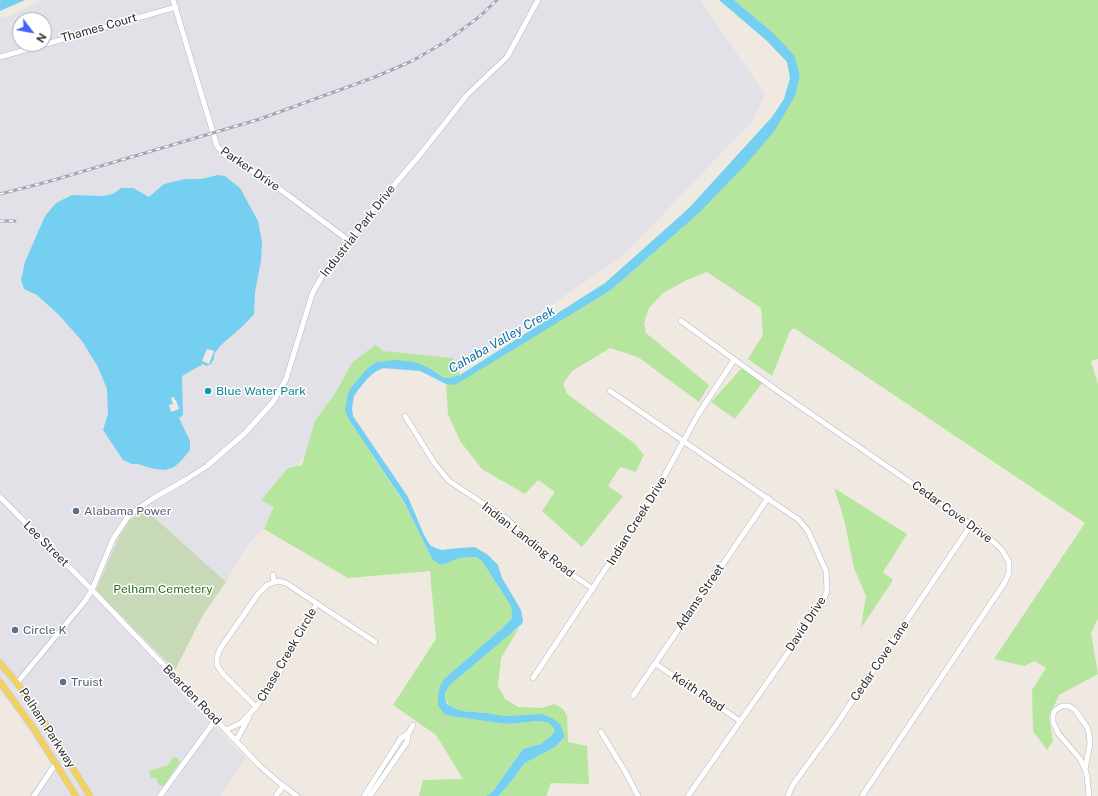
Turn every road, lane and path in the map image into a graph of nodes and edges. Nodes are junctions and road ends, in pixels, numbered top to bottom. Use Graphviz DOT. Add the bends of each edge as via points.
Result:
graph roads {
  1 [pos="174,0"];
  2 [pos="538,0"];
  3 [pos="176,7"];
  4 [pos="0,57"];
  5 [pos="348,240"];
  6 [pos="681,320"];
  7 [pos="734,360"];
  8 [pos="610,391"];
  9 [pos="405,416"];
  10 [pos="684,440"];
  11 [pos="0,497"];
  12 [pos="768,498"];
  13 [pos="971,525"];
  14 [pos="273,574"];
  15 [pos="274,582"];
  16 [pos="593,589"];
  17 [pos="92,590"];
  18 [pos="317,603"];
  19 [pos="375,642"];
  20 [pos="0,663"];
  21 [pos="656,664"];
  22 [pos="534,678"];
  23 [pos="0,682"];
  24 [pos="17,683"];
  25 [pos="9,693"];
  26 [pos="633,696"];
  27 [pos="256,707"];
  28 [pos="252,713"];
  29 [pos="216,720"];
  30 [pos="740,721"];
  31 [pos="413,726"];
  32 [pos="226,730"];
  33 [pos="601,732"];
  34 [pos="408,734"];
  35 [pos="236,741"];
  36 [pos="66,756"];
  37 [pos="56,763"];
  38 [pos="1085,769"];
  39 [pos="283,786"];
  40 [pos="34,796"];
  41 [pos="76,796"];
  42 [pos="90,796"];
  43 [pos="160,796"];
  44 [pos="276,796"];
  45 [pos="297,796"];
  46 [pos="364,796"];
  47 [pos="370,796"];
  48 [pos="638,796"];
  49 [pos="688,796"];
  50 [pos="788,796"];
  51 [pos="862,796"];
  52 [pos="1089,796"];
  1 -- 3 [label="street, Parker Drive"];
  2 -- 5 [label="street, Industrial Park Drive" via="507,57 467,95"];
  3 -- 4 [label="street, Thames Court"];
  3 -- 5 [label="street, Parker Drive" via="217,146 225,155 269,181"];
  5 -- 17 [label="street, Industrial Park Drive" via="326,268 313,292 290,370 273,402 245,433 211,462 129,515 113,539"];
  6 -- 7 [label="street, Cedar Cove Drive"];
  7 -- 10 [label="street, Indian Creek Drive"];
  7 -- 13 [label="street, Cedar Cove Drive"];
  8 -- 10 [label="street, David Drive"];
  9 -- 16 [label="street, Indian Landing Road" via="435,464 450,481 507,519 548,558"];
  10 -- 12 [label="street, David Drive"];
  10 -- 16 [label="street, Indian Creek Drive" via="650,502"];
  11 -- 17 [label="street, Lee Street"];
  12 -- 21 [label="street, Adams Street"];
  12 -- 30 [label="street, David Drive" via="799,520 808,531 826,571 827,586 820,606"];
  13 -- 50 [label="street, Cedar Cove Lane" via="792,786"];
  13 -- 51 [label="street, Cedar Cove Drive" via="990,539 1006,556 1010,569 1008,577"];
  14 -- 15 [label="street"];
  15 -- 18 [label="street, Chase Creek Circle" via="286,583"];
  15 -- 27 [label="street, Chase Creek Circle" via="261,590 217,658 217,665 222,673"];
  16 -- 22 [label="street, Indian Creek Drive"];
  17 -- 24 [label="street, Industrial Park Drive"];
  17 -- 29 [label="street, Bearden Road"];
  18 -- 19 [label="street"];
  18 -- 27 [label="street, Chase Creek Circle" via="270,689"];
  20 -- 24 [label="main road, Pelham Parkway"];
  21 -- 26 [label="street, Adams Street"];
  21 -- 30 [label="street, Keith Road"];
  23 -- 25 [label="main road, Pelham Parkway"];
  24 -- 25 [label="main road"];
  24 -- 36 [label="main road, Pelham Parkway"];
  25 -- 37 [label="main road, Pelham Parkway"];
  27 -- 28 [label="street, Chase Creek Circle"];
  28 -- 32 [label="street, Chase Creek Circle" via="241,723"];
  28 -- 35 [label="street, Chase Creek Circle"];
  29 -- 32 [label="street, Bearden Road"];
  29 -- 43 [label="street"];
  30 -- 49 [label="street, David Drive"];
  31 -- 34 [label="street"];
  32 -- 35 [label="street, Bearden Road"];
  33 -- 48 [label="street"];
  34 -- 46 [label="street" via="401,738"];
  34 -- 47 [label="street" via="407,742"];
  35 -- 39 [label="street, Bearden Road"];
  36 -- 37 [label="main road"];
  36 -- 42 [label="main road, Pelham Parkway"];
  37 -- 40 [label="street"];
  37 -- 41 [label="main road, Pelham Parkway"];
  38 -- 38 [label="street" via="1090,744 1089,732 1077,712 1069,706 1060,707 1054,713 1053,722"];
  38 -- 52 [label="street"];
  39 -- 44 [label="street"];
  39 -- 45 [label="street, Bearden Road"];
}
